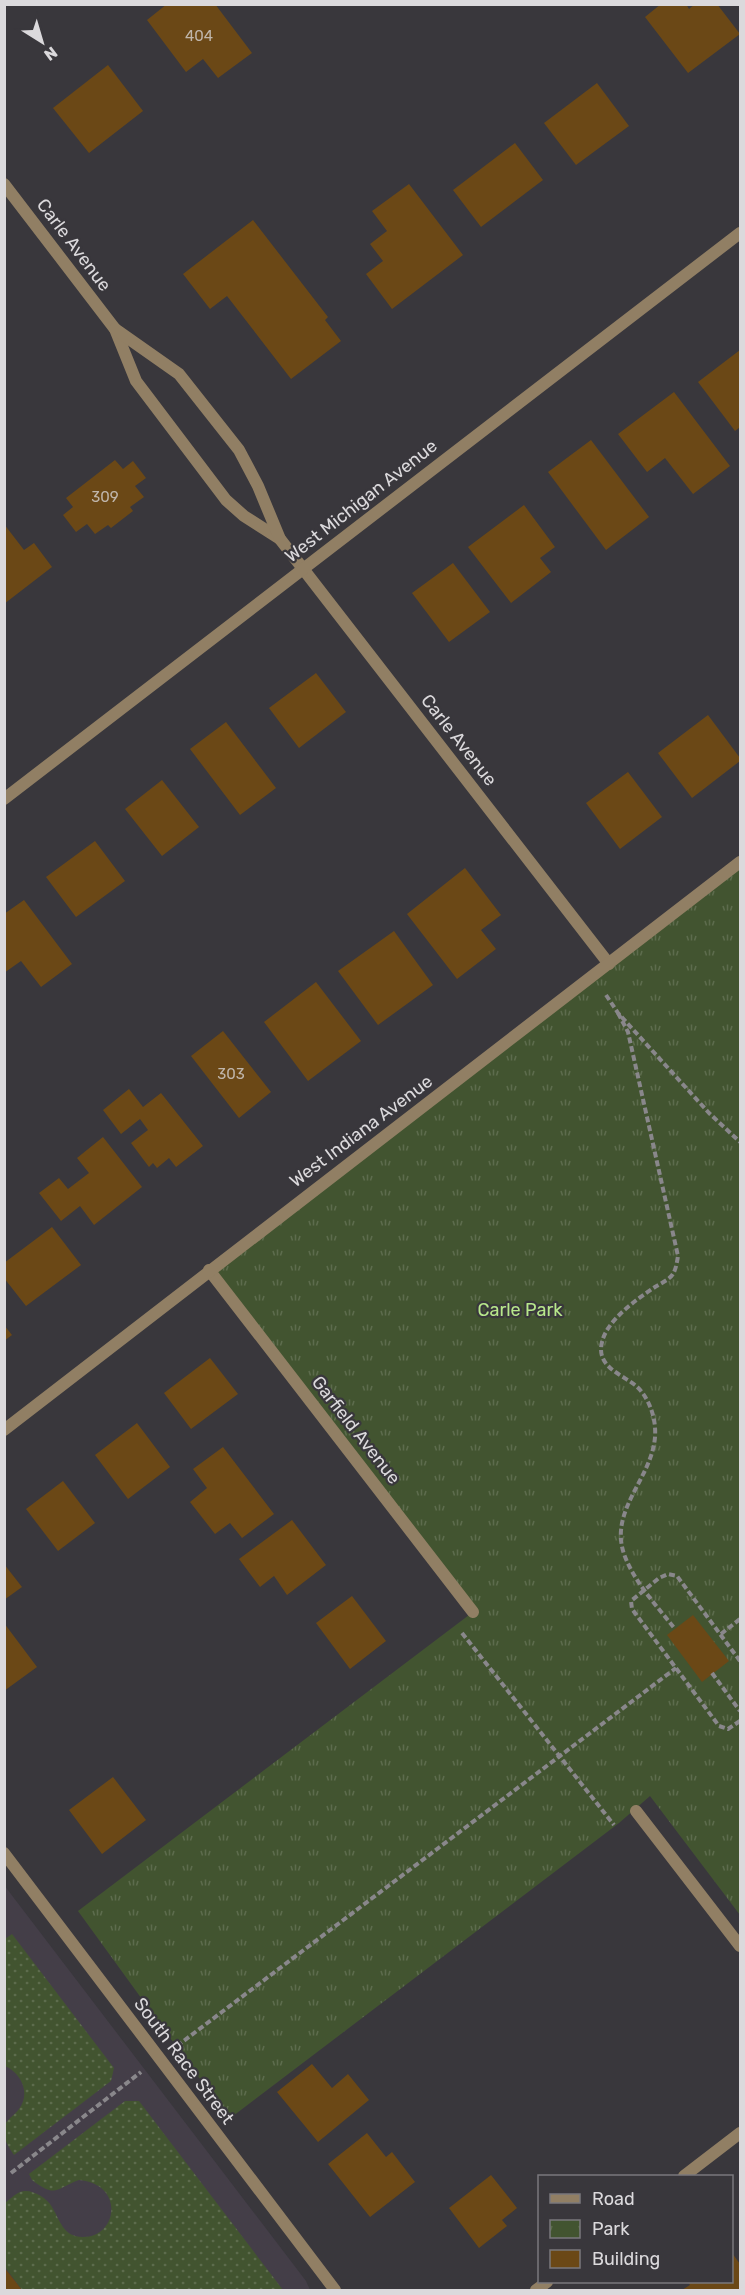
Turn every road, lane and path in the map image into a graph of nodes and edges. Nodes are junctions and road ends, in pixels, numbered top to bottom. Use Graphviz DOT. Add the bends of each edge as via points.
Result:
graph roads {
  1 [pos="4,184"];
  2 [pos="741,232"];
  3 [pos="115,329"];
  4 [pos="280,539"];
  5 [pos="302,568"];
  6 [pos="4,798"];
  7 [pos="741,862"];
  8 [pos="609,964"];
  9 [pos="604,993"];
  10 [pos="618,1012"];
  11 [pos="741,1142"];
  12 [pos="209,1270"];
  13 [pos="4,1430"];
  14 [pos="645,1589"];
  15 [pos="473,1612"];
  16 [pos="741,1619"];
  17 [pos="456,1625"];
  18 [pos="675,1629"];
  19 [pos="721,1634"];
  20 [pos="741,1661"];
  21 [pos="676,1668"];
  22 [pos="712,1673"];
  23 [pos="741,1711"];
  24 [pos="741,1722"];
  25 [pos="560,1757"];
  26 [pos="636,1811"];
  27 [pos="614,1826"];
  28 [pos="4,1853"];
  29 [pos="741,1946"];
  30 [pos="176,2047"];
  31 [pos="144,2070"];
  32 [pos="741,2133"];
  33 [pos="11,2173"];
  34 [pos="685,2175"];
  35 [pos="336,2290"];
  1 -- 3 [label="street, Carle Avenue"];
  2 -- 5 [label="street, West Michigan Avenue"];
  3 -- 4 [label="street, Carle Avenue" via="136,381 226,500"];
  3 -- 4 [label="street, Carle Avenue" via="179,374 239,450"];
  4 -- 5 [label="street, Carle Avenue"];
  5 -- 6 [label="street, West Michigan Avenue"];
  5 -- 8 [label="street, Carle Avenue"];
  7 -- 8 [label="street, West Indiana Avenue"];
  8 -- 12 [label="street, West Indiana Avenue"];
  9 -- 10 [label="path"];
  10 -- 11 [label="path" via="709,1113"];
  10 -- 14 [label="path" via="628,1032 678,1256 673,1275 628,1307 609,1327 602,1342 602,1358 647,1399 655,1421 654,1446 620,1527 624,1555"];
  12 -- 13 [label="street, West Indiana Avenue"];
  12 -- 15 [label="street, Garfield Avenue"];
  14 -- 18 [label="path"];
  14 -- 19 [label="path" via="668,1574 678,1576"];
  14 -- 21 [label="path" via="631,1601 632,1610"];
  16 -- 19 [label="path"];
  17 -- 25 [label="path"];
  19 -- 20 [label="path"];
  21 -- 24 [label="path" via="719,1726 728,1729"];
  21 -- 25 [label="path"];
  22 -- 23 [label="path"];
  25 -- 27 [label="path"];
  25 -- 30 [label="path"];
  26 -- 29 [label="street"];
  28 -- 35 [label="street, South Race Street"];
  31 -- 33 [label="path"];
  32 -- 34 [label="street"];
}
